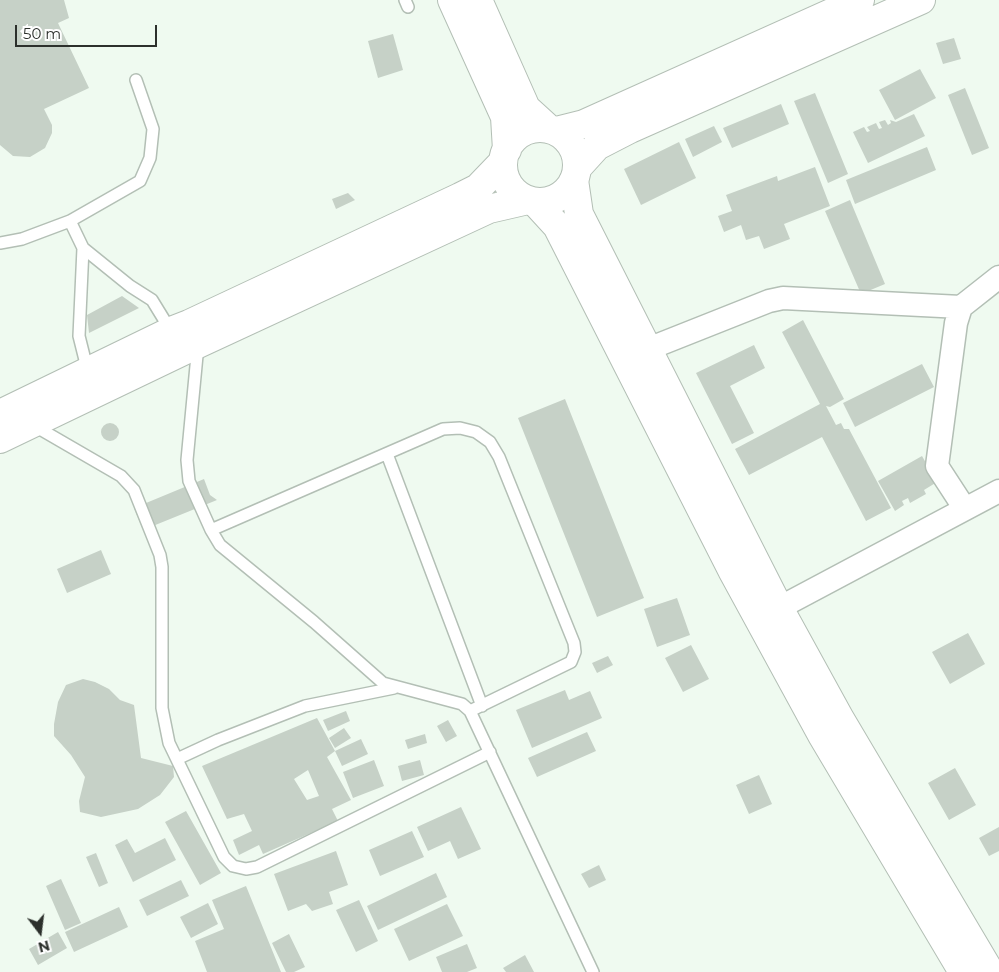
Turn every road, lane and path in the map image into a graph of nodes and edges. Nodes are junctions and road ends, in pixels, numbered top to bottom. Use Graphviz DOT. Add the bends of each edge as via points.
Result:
graph roads {
  1 [pos="452,0"];
  2 [pos="478,0"];
  3 [pos="860,0"];
  4 [pos="921,0"];
  5 [pos="136,80"];
  6 [pos="553,130"];
  7 [pos="505,156"];
  8 [pos="576,174"];
  9 [pos="531,201"];
  10 [pos="70,220"];
  11 [pos="0,243"];
  12 [pos="83,248"];
  13 [pos="999,277"];
  14 [pos="961,307"];
  15 [pos="171,331"];
  16 [pos="198,344"];
  17 [pos="648,349"];
  18 [pos="88,372"];
  19 [pos="18,414"];
  20 [pos="0,439"];
  21 [pos="387,454"];
  22 [pos="999,491"];
  23 [pos="965,509"];
  24 [pos="210,530"];
  25 [pos="779,608"];
  26 [pos="394,688"];
  27 [pos="482,706"];
  28 [pos="470,712"];
  29 [pos="490,752"];
  30 [pos="177,760"];
  31 [pos="593,972"];
  32 [pos="963,972"];
  33 [pos="990,972"];
  1 -- 7 [label="main road" via="505,117"];
  2 -- 6 [label="main road" via="526,108"];
  3 -- 6 [label="main road" via="584,124"];
  4 -- 8 [label="main road" via="630,129 597,146"];
  5 -- 10 [label="lane" via="153,129 150,158 140,182"];
  6 -- 7 [label="main road" via="538,128 520,134"];
  6 -- 8 [label="main road" via="570,142 575,151"];
  7 -- 9 [label="main road" via="506,178 512,189"];
  7 -- 15 [label="main road" via="478,188"];
  8 -- 9 [label="main road" via="562,195"];
  8 -- 17 [label="main road" via="579,214"];
  9 -- 16 [label="main road" via="490,209"];
  9 -- 32 [label="main road" via="556,226 728,561 822,735"];
  10 -- 11 [label="lane" via="22,239"];
  10 -- 12 [label="lane"];
  12 -- 15 [label="lane" via="152,300"];
  12 -- 18 [label="lane" via="79,336"];
  13 -- 14 [label="street"];
  14 -- 17 [label="street" via="783,298"];
  14 -- 23 [label="street" via="956,323 937,466"];
  15 -- 18 [label="main road"];
  16 -- 19 [label="main road"];
  16 -- 24 [label="lane" via="187,460 189,482"];
  17 -- 25 [label="main road"];
  18 -- 19 [label="main road"];
  19 -- 20 [label="main road"];
  19 -- 30 [label="lane" via="121,476 134,490 162,567 162,708 169,743"];
  21 -- 24 [label="lane"];
  21 -- 27 [label="lane"];
  21 -- 27 [label="lane" via="443,429 460,428 476,432 490,442 499,457 574,643 571,662"];
  22 -- 23 [label="street"];
  23 -- 25 [label="street"];
  24 -- 26 [label="lane" via="220,545 383,683"];
  25 -- 33 [label="main road" via="840,719"];
  26 -- 28 [label="lane" via="462,704"];
  26 -- 30 [label="lane" via="305,706"];
  27 -- 28 [label="lane"];
  28 -- 29 [label="lane"];
  29 -- 30 [label="lane" via="256,867 246,869 234,866 224,857"];
  29 -- 31 [label="lane"];
}
